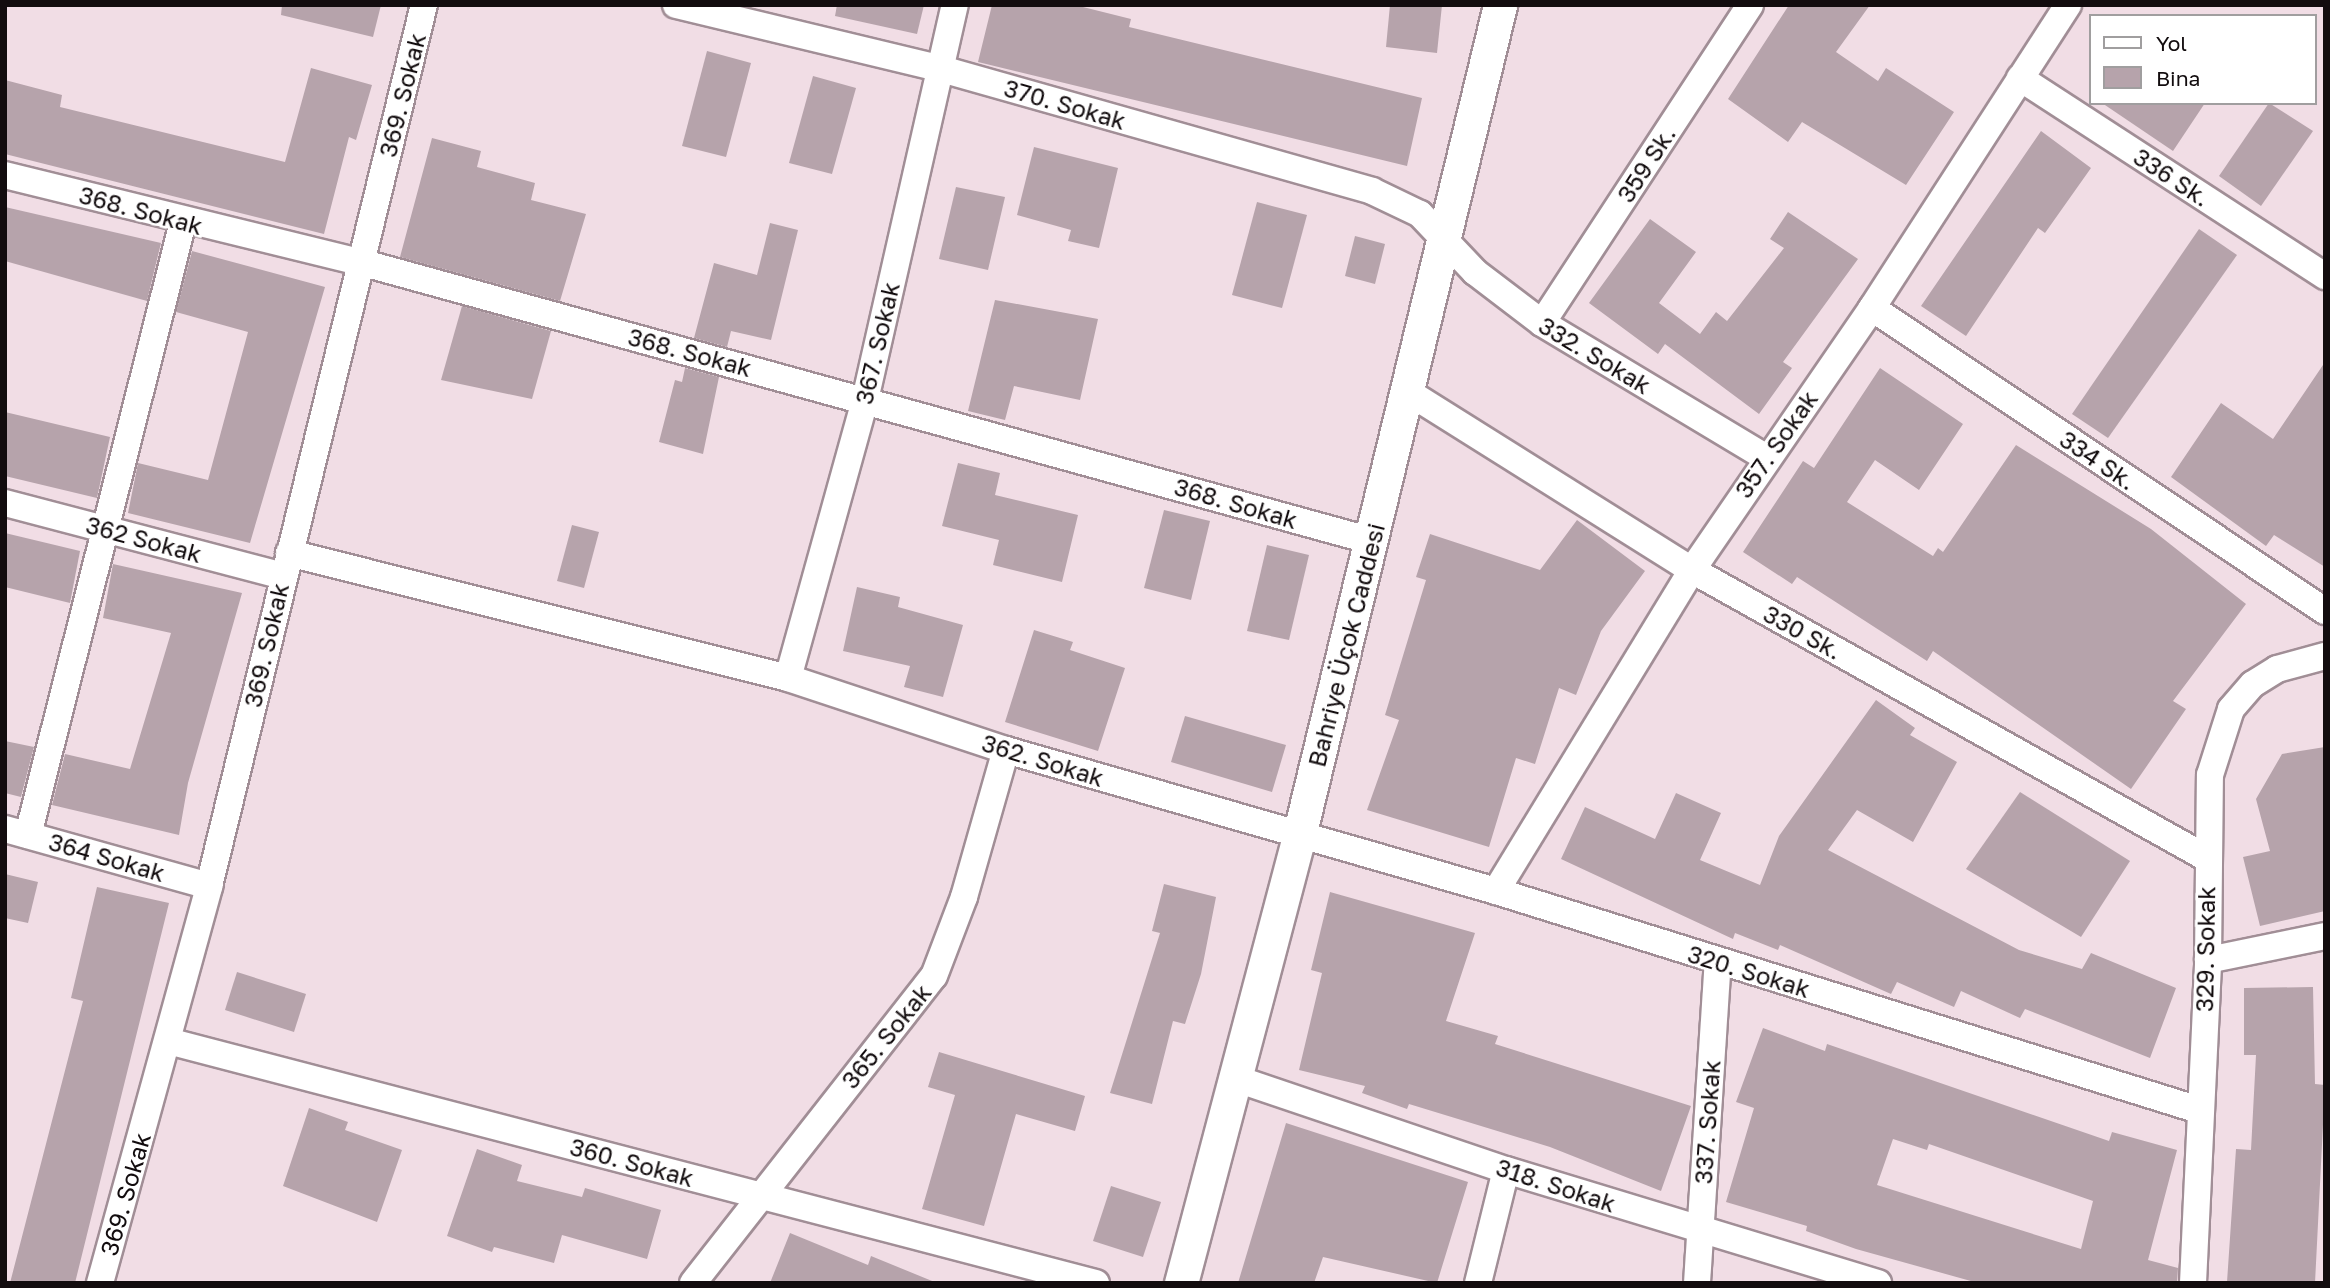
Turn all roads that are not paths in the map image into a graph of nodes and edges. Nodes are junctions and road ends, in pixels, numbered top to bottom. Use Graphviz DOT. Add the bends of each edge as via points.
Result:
graph roads {
  1 [pos="424,5"];
  2 [pos="676,5"];
  3 [pos="956,5"];
  4 [pos="1500,5"];
  5 [pos="1750,5"];
  6 [pos="2068,5"];
  7 [pos="938,68"];
  8 [pos="2020,78"];
  9 [pos="5,175"];
  10 [pos="183,222"];
  11 [pos="1441,233"];
  12 [pos="360,262"];
  13 [pos="2325,276"];
  14 [pos="1872,308"];
  15 [pos="1542,323"];
  16 [pos="1408,392"];
  17 [pos="865,400"];
  18 [pos="1765,457"];
  19 [pos="5,503"];
  20 [pos="103,528"];
  21 [pos="1372,541"];
  22 [pos="286,565"];
  23 [pos="1692,570"];
  24 [pos="2325,611"];
  25 [pos="2314,658"];
  26 [pos="788,678"];
  27 [pos="1006,750"];
  28 [pos="17,832"];
  29 [pos="1299,836"];
  30 [pos="2206,857"];
  31 [pos="209,886"];
  32 [pos="1496,891"];
  33 [pos="2325,936"];
  34 [pos="2208,960"];
  35 [pos="1718,961"];
  36 [pos="168,1041"];
  37 [pos="1237,1079"];
  38 [pos="2199,1110"];
  39 [pos="1506,1170"];
  40 [pos="759,1195"];
  41 [pos="1700,1231"];
  42 [pos="100,1283"];
  43 [pos="693,1283"];
  44 [pos="1096,1283"];
  45 [pos="1181,1283"];
  46 [pos="1478,1283"];
  47 [pos="1698,1283"];
  48 [pos="1878,1283"];
  49 [pos="2193,1283"];
  1 -- 12 [label="street, 369. Sokak"];
  2 -- 7 [label="street, 370. Sokak"];
  3 -- 7 [label="street, 367. Sokak"];
  4 -- 11 [label="street, Bahriye Üçok Caddesi"];
  5 -- 15 [label="street, 359 Sk."];
  6 -- 8 [label="street, 357. Sokak"];
  7 -- 11 [label="street, 370. Sokak" via="1371,191 1420,214"];
  7 -- 17 [label="street, 367. Sokak"];
  8 -- 13 [label="street, 336 Sk."];
  8 -- 14 [label="street, 357. Sokak"];
  9 -- 10 [label="street, 368. Sokak"];
  10 -- 12 [label="street, 368. Sokak"];
  10 -- 20 [label="street"];
  11 -- 15 [label="street, 332. Sokak" via="1475,272"];
  11 -- 16 [label="street, Bahriye Üçok Caddesi"];
  12 -- 17 [label="street, 368. Sokak"];
  12 -- 22 [label="street, 369. Sokak"];
  14 -- 18 [label="street, 357. Sokak"];
  14 -- 24 [label="street, 334 Sk."];
  15 -- 18 [label="street, 332. Sokak"];
  16 -- 21 [label="street, Bahriye Üçok Caddesi"];
  16 -- 23 [label="street, 330 Sk."];
  17 -- 21 [label="street, 368. Sokak"];
  17 -- 26 [label="street, 367. Sokak"];
  18 -- 23 [label="street, 357. Sokak"];
  19 -- 20 [label="street, 362 Sokak"];
  20 -- 22 [label="street, 362 Sokak"];
  20 -- 28 [label="street"];
  21 -- 29 [label="street, Bahriye Üçok Caddesi"];
  22 -- 26 [label="street, 362 Sokak"];
  22 -- 31 [label="street, 369. Sokak"];
  23 -- 30 [label="street, 330 Sk."];
  23 -- 32 [label="street, 357. Sokak"];
  25 -- 30 [label="street, 329. Sokak" via="2253,684 2231,709 2210,775"];
  26 -- 27 [label="street, 362. Sokak"];
  27 -- 29 [label="street, 362. Sokak"];
  27 -- 40 [label="street, 365. Sokak" via="964,897 934,976"];
  28 -- 31 [label="street, 364 Sokak"];
  29 -- 32 [label="street, 320. Sokak"];
  29 -- 37 [label="street, Bahriye Üçok Caddesi"];
  30 -- 34 [label="street, 329. Sokak"];
  31 -- 36 [label="street, 369. Sokak"];
  32 -- 35 [label="street, 320. Sokak"];
  33 -- 34 [label="street"];
  34 -- 38 [label="street, 329. Sokak"];
  35 -- 38 [label="street, 320. Sokak"];
  35 -- 41 [label="street, 337. Sokak"];
  36 -- 40 [label="street, 360. Sokak"];
  36 -- 42 [label="street, 369. Sokak"];
  37 -- 39 [label="street, 318. Sokak"];
  37 -- 45 [label="street, Bahriye Üçok Caddesi"];
  38 -- 49 [label="street, 329. Sokak"];
  39 -- 41 [label="street, 318. Sokak"];
  39 -- 46 [label="street"];
  40 -- 43 [label="street, 365. Sokak"];
  40 -- 44 [label="street, 360. Sokak"];
  41 -- 47 [label="street, 337. Sokak"];
  41 -- 48 [label="street, 318. Sokak"];
}
